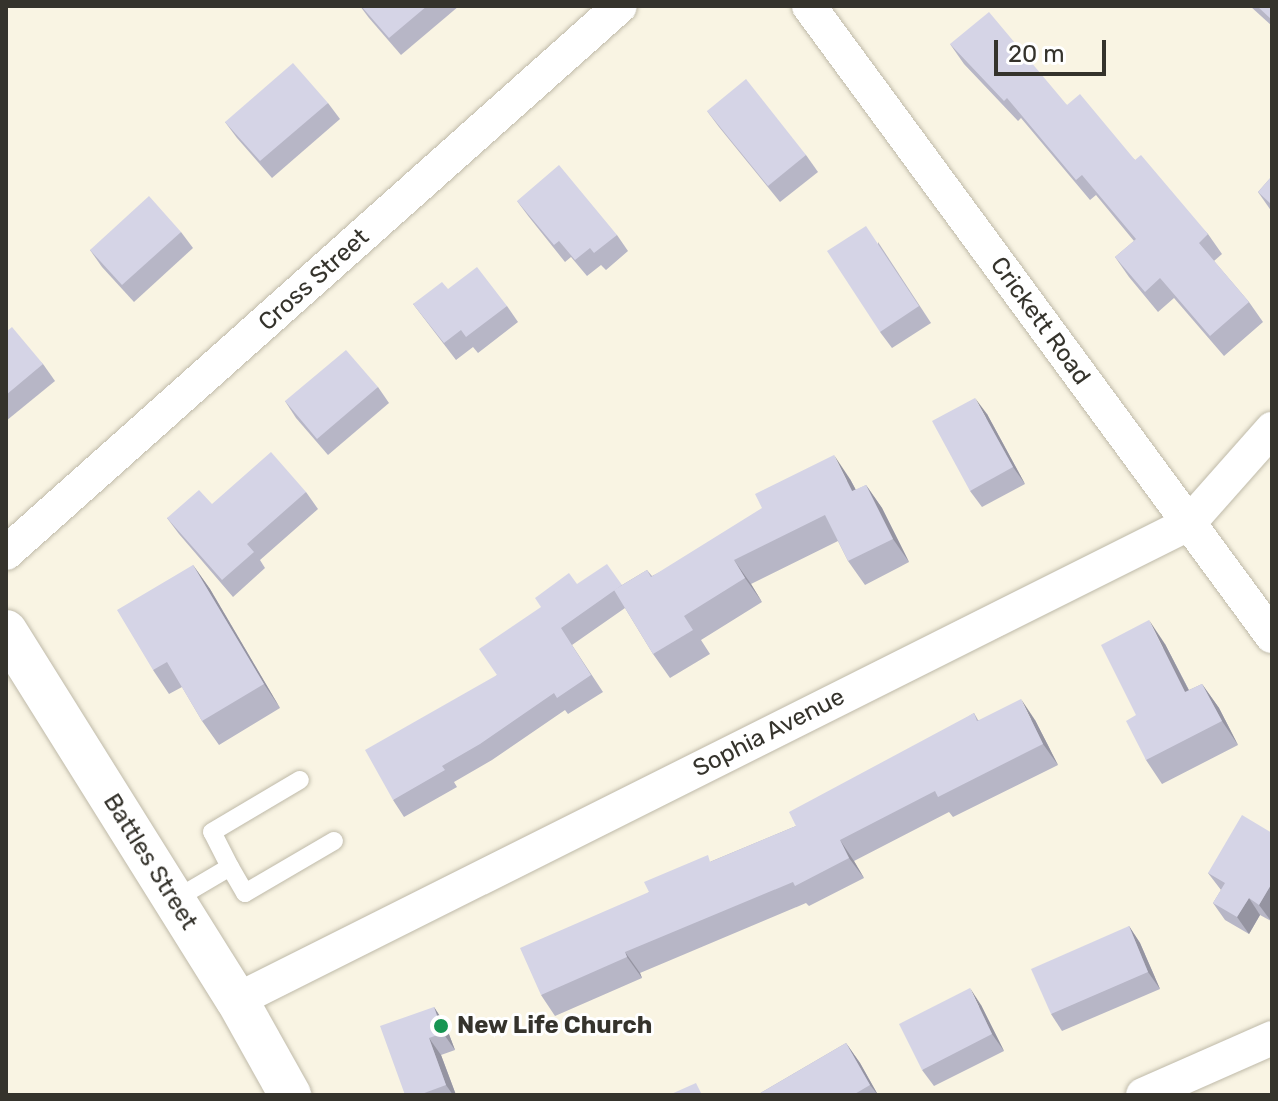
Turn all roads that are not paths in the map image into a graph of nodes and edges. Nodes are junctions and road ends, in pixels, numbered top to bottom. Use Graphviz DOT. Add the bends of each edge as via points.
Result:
graph roads {
  1 [pos="620,6"];
  2 [pos="809,6"];
  3 [pos="1272,429"];
  4 [pos="1188,524"];
  5 [pos="6,553"];
  6 [pos="6,631"];
  7 [pos="1272,636"];
  8 [pos="300,780"];
  9 [pos="334,841"];
  10 [pos="230,867"];
  11 [pos="174,900"];
  12 [pos="237,1000"];
  13 [pos="1272,1038"];
  14 [pos="290,1095"];
  15 [pos="1143,1095"];
  1 -- 5 [label="street, Cross Street"];
  2 -- 4 [label="street, Crickett Road"];
  3 -- 4 [label="street, Sophia Avenue"];
  4 -- 7 [label="street, Crickett Road"];
  4 -- 12 [label="street, Sophia Avenue"];
  6 -- 11 [label="street, Battles Street"];
  8 -- 10 [label="lane" via="212,832"];
  9 -- 10 [label="lane" via="245,893"];
  10 -- 11 [label="lane"];
  11 -- 12 [label="street, Battles Street"];
  12 -- 14 [label="street, Battles Street"];
  13 -- 15 [label="street"];
}
